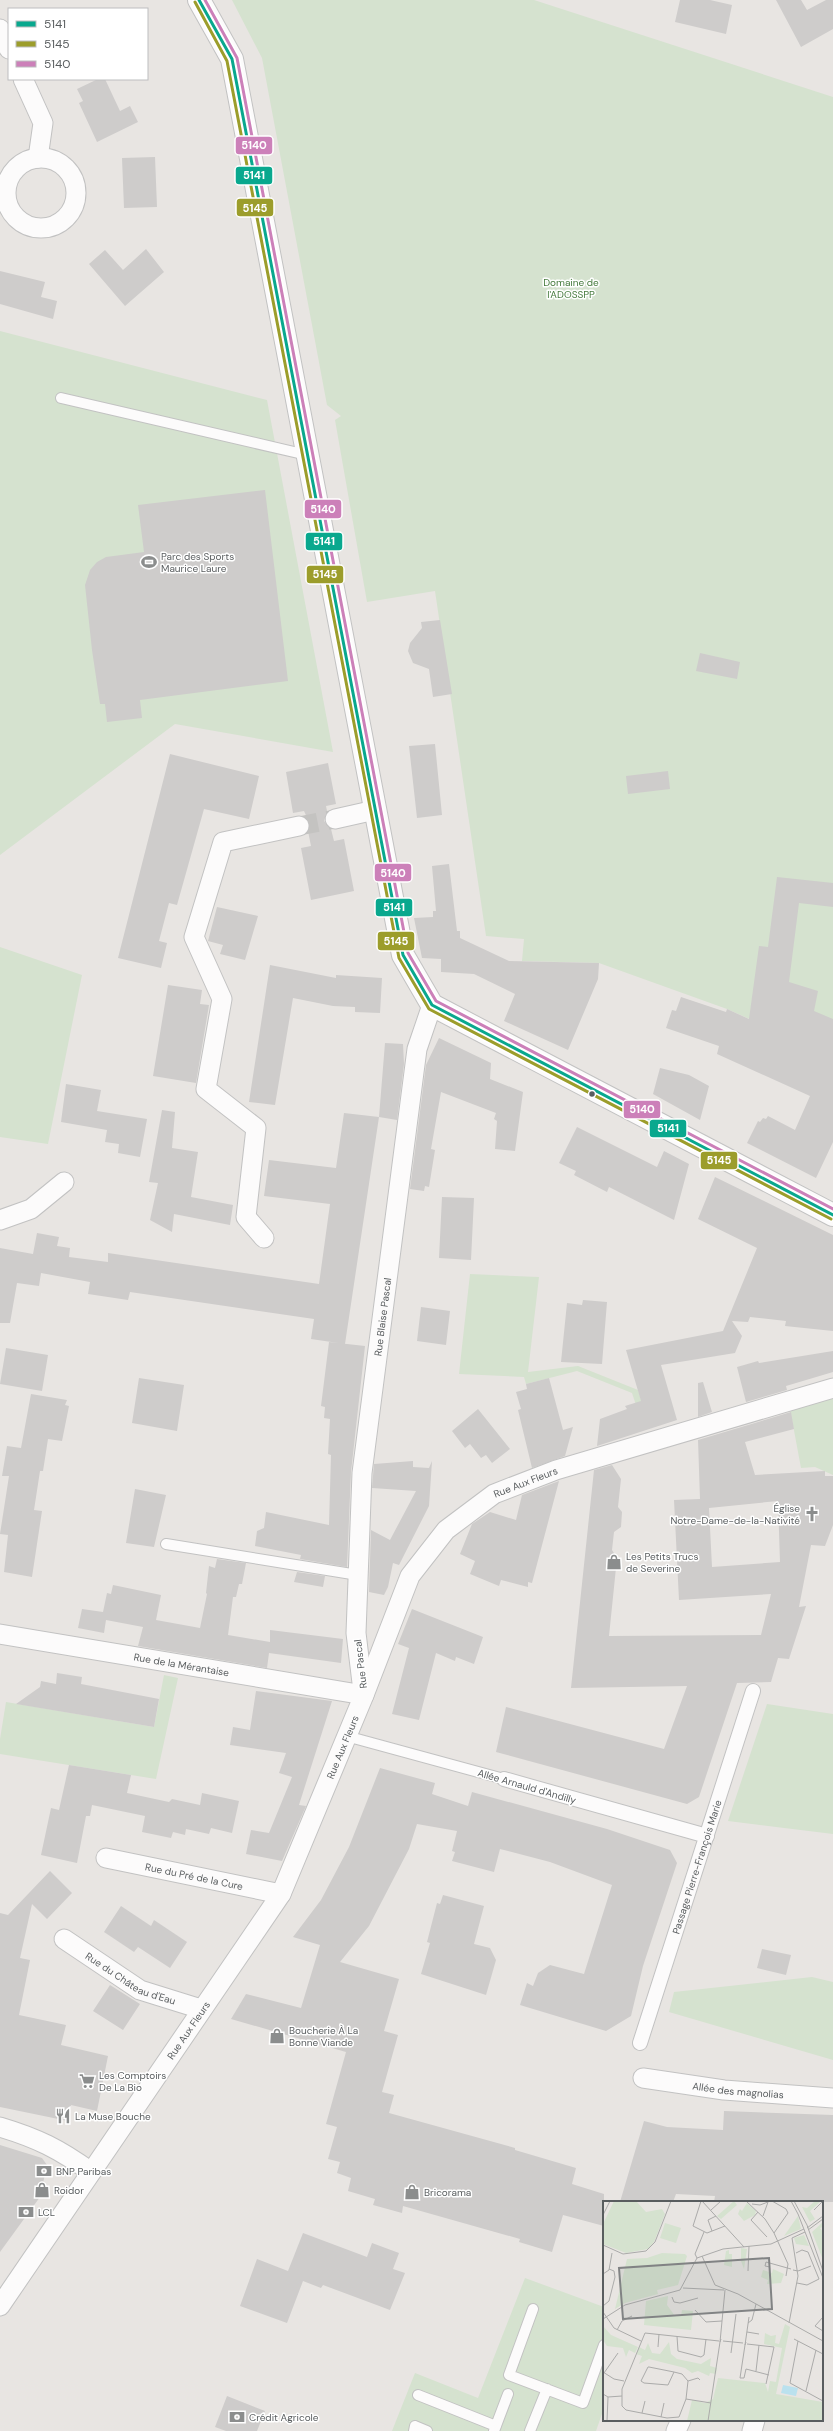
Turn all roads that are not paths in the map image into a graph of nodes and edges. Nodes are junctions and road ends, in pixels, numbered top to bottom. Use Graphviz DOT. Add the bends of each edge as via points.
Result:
graph roads {
  1 [pos="199,0"];
  2 [pos="0,29"];
  3 [pos="8,47"];
  4 [pos="23,80"];
  5 [pos="38,158"];
  6 [pos="61,398"];
  7 [pos="307,455"];
  8 [pos="375,810"];
  9 [pos="336,819"];
  10 [pos="299,826"];
  11 [pos="432,1005"];
  12 [pos="64,1182"];
  13 [pos="833,1215"];
  14 [pos="0,1220"];
  15 [pos="264,1238"];
  16 [pos="833,1388"];
  17 [pos="166,1544"];
  18 [pos="358,1575"];
  19 [pos="356,1633"];
  20 [pos="0,1634"];
  21 [pos="753,1691"];
  22 [pos="364,1695"];
  23 [pos="346,1736"];
  24 [pos="504,1779"];
  25 [pos="707,1836"];
  26 [pos="106,1858"];
  27 [pos="281,1894"];
  28 [pos="64,1939"];
  29 [pos="201,2009"];
  30 [pos="640,2043"];
  31 [pos="643,2078"];
  32 [pos="833,2098"];
  33 [pos="0,2126"];
  34 [pos="91,2172"];
  35 [pos="0,2306"];
  36 [pos="534,2309"];
  37 [pos="603,2348"];
  38 [pos="546,2389"];
  39 [pos="508,2394"];
  40 [pos="418,2395"];
  41 [pos="680,2421"];
  42 [pos="755,2421"];
  43 [pos="495,2428"];
  44 [pos="414,2431"];
  45 [pos="428,2431"];
  46 [pos="530,2431"];
  47 [pos="676,2431"];
  48 [pos="752,2431"];
  1 -- 7 [label="street" via="232,59"];
  2 -- 3 [label="street"];
  4 -- 5 [label="street" via="43,123"];
  6 -- 7 [label="lane"];
  7 -- 8 [label="street"];
  8 -- 9 [label="street"];
  8 -- 11 [label="street" via="403,955"];
  10 -- 15 [label="street" via="223,842 194,937 222,999 206,1089 256,1128 246,1217"];
  11 -- 13 [label="street"];
  11 -- 18 [label="street, Rue Blaise Pascal" via="417,1049 410,1117 394,1218 362,1473"];
  12 -- 14 [label="street" via="31,1209"];
  16 -- 22 [label="street, Rue Aux Fleurs" via="556,1470 494,1494 446,1530 410,1576"];
  17 -- 18 [label="lane"];
  18 -- 19 [label="street, Rue Blaise Pascal"];
  19 -- 22 [label="street, Rue Pascal"];
  20 -- 22 [label="street, Rue de la Mérantaise"];
  21 -- 25 [label="street, Passage Pierre-François Marie"];
  22 -- 23 [label="street, Rue Aux Fleurs"];
  23 -- 24 [label="lane, Allée Arnauld d'Andilly"];
  23 -- 27 [label="street, Rue Aux Fleurs"];
  24 -- 25 [label="street, Allée Arnauld d'Andilly"];
  25 -- 30 [label="street, Passage Pierre-François Marie"];
  26 -- 27 [label="street, Rue du Pré de la Cure"];
  27 -- 29 [label="street, Rue Aux Fleurs"];
  28 -- 29 [label="street, Rue du Château d'Eau" via="140,1990"];
  29 -- 34 [label="street, Rue Aux Fleurs"];
  31 -- 32 [label="street, Allée des magnolias" via="724,2090"];
  33 -- 34 [label="street" via="61,2150"];
  34 -- 35 [label="street, Rue Aux Fleurs"];
  36 -- 38 [label="lane" via="509,2375"];
  37 -- 38 [label="lane" via="582,2403"];
  38 -- 46 [label="lane"];
  39 -- 43 [label="lane"];
  40 -- 43 [label="lane"];
  41 -- 47 [label="street"];
  42 -- 48 [label="street"];
  44 -- 45 [label="lane" via="415,2426"];
}
